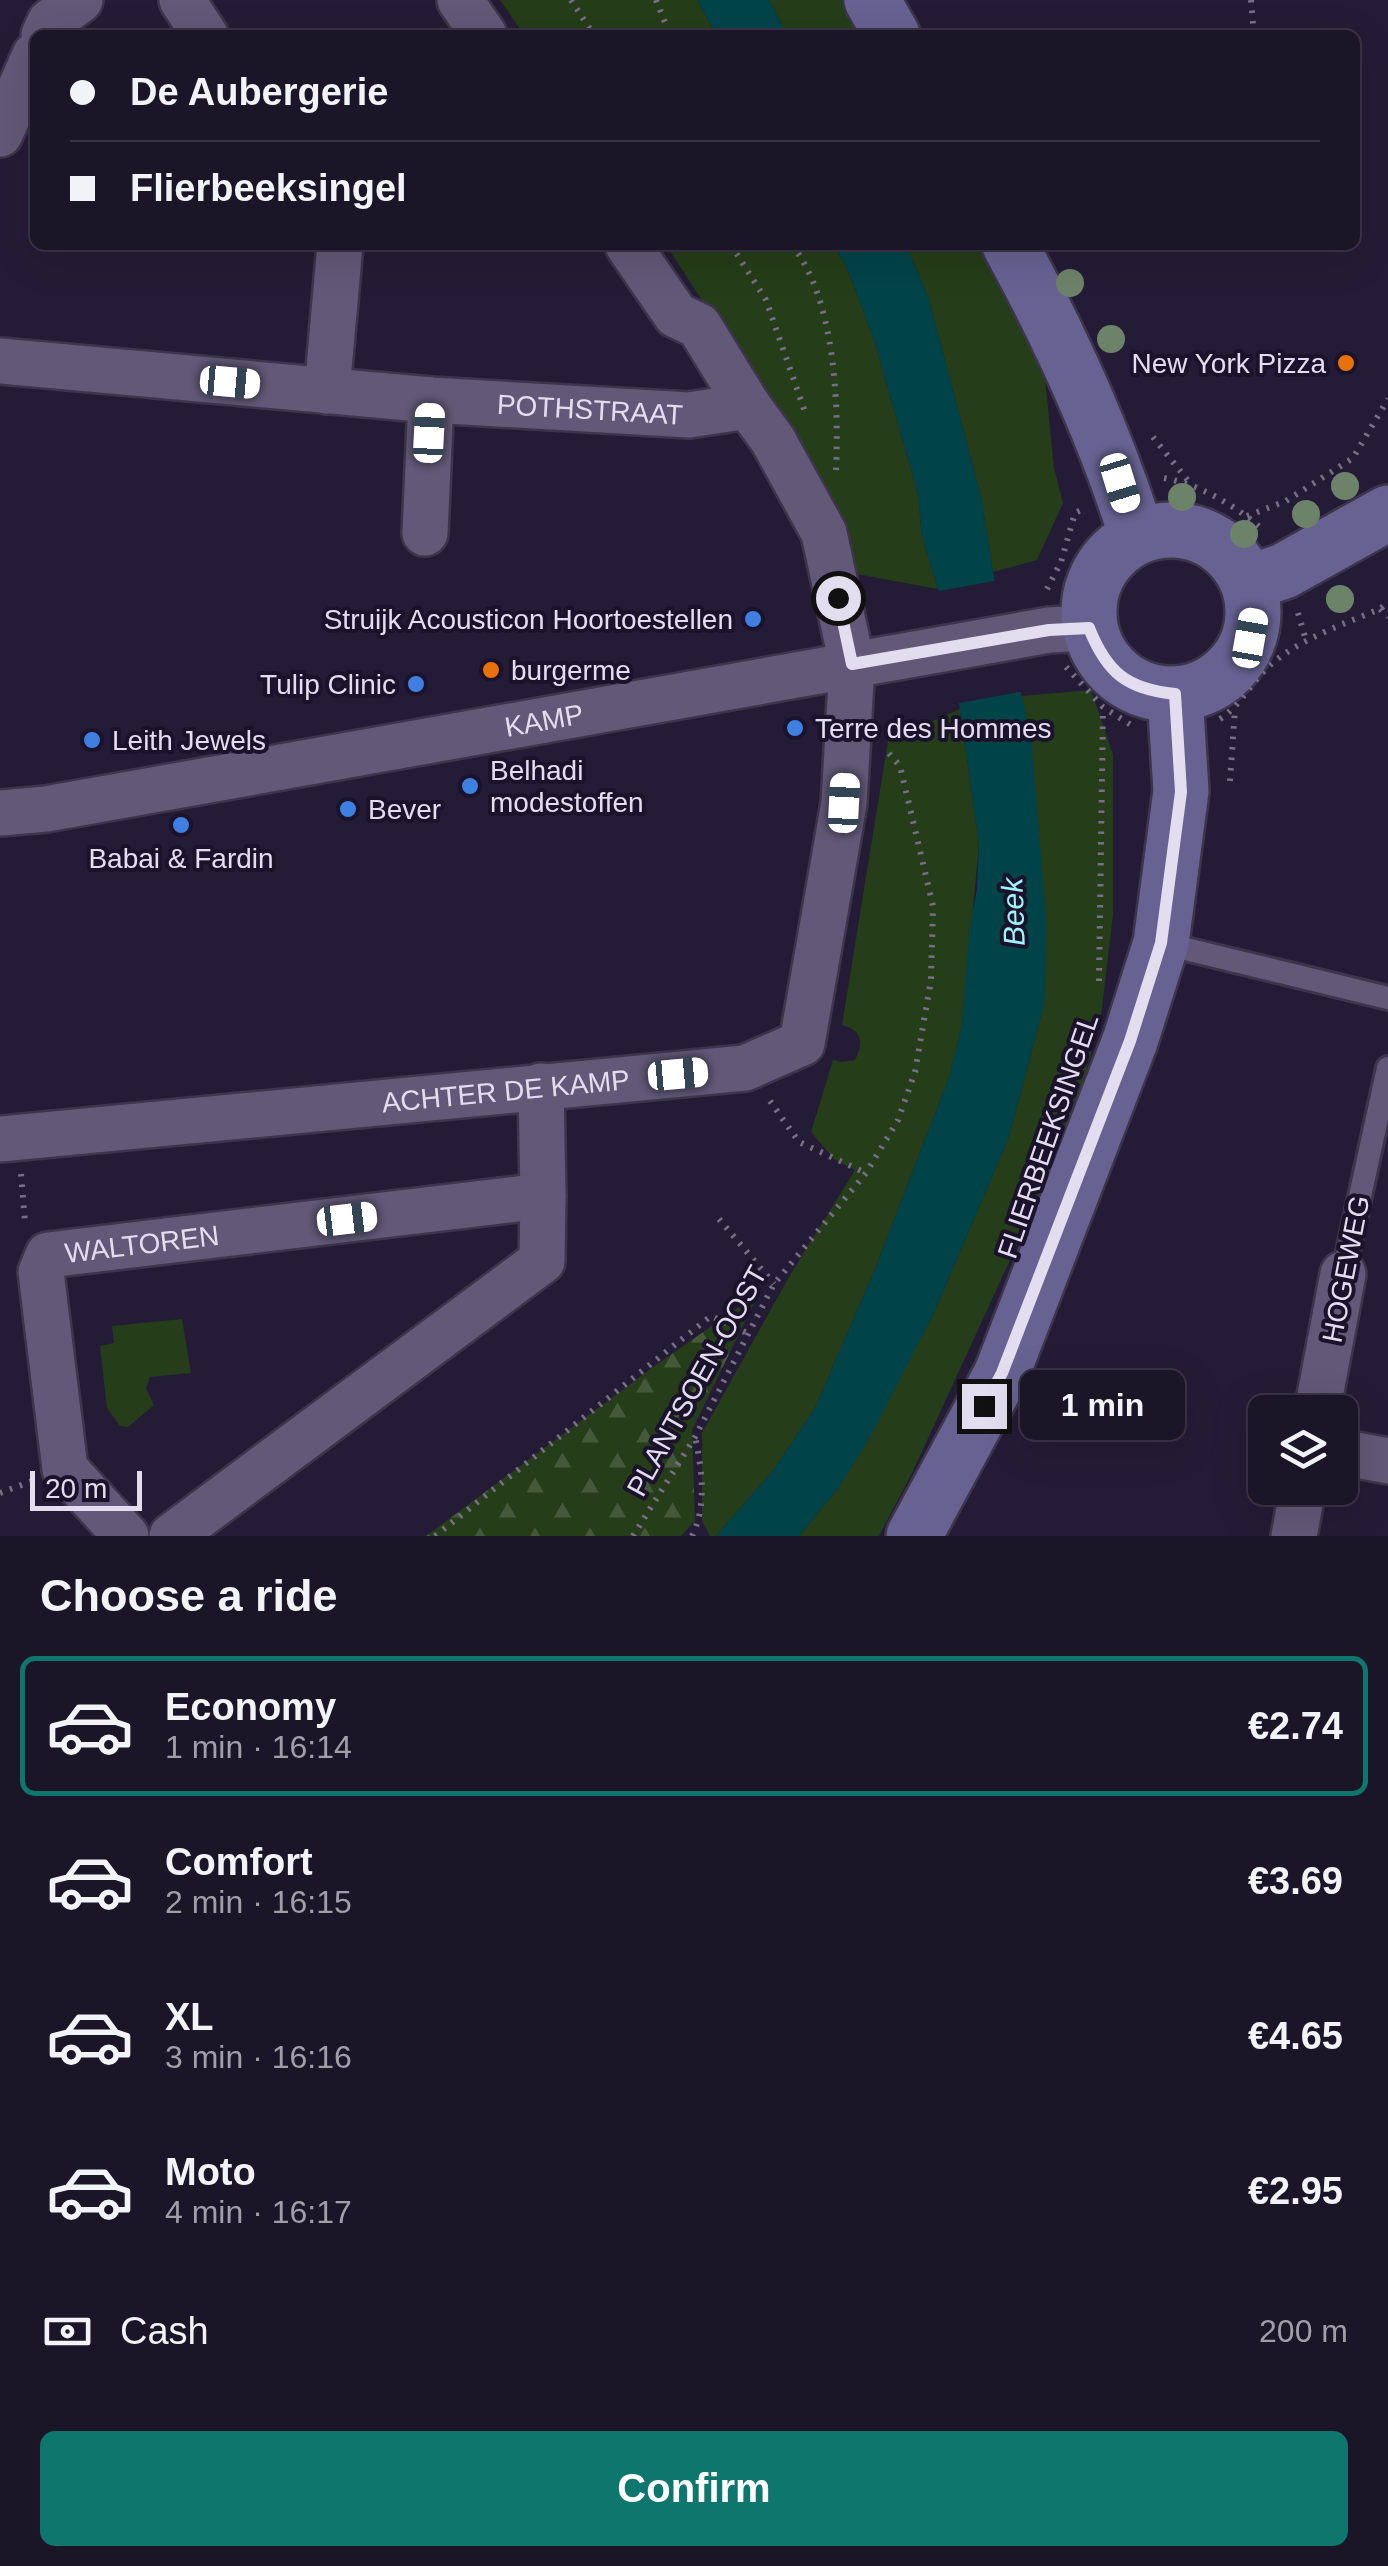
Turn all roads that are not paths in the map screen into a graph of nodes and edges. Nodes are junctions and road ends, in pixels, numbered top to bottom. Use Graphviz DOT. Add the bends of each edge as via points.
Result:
graph roads {
  1 [pos="80,0"];
  2 [pos="182,0"];
  3 [pos="460,0"];
  4 [pos="872,0"];
  5 [pos="46,30"];
  6 [pos="202,30"];
  7 [pos="481,30"];
  8 [pos="889,30"];
  9 [pos="30,66"];
  10 [pos="0,134"];
  11 [pos="340,250"];
  12 [pos="631,250"];
  13 [pos="1013,250"];
  14 [pos="0,361"];
  15 [pos="327,391"];
  16 [pos="430,400"];
  17 [pos="748,406"];
  18 [pos="1388,513"];
  19 [pos="424,534"];
  20 [pos="1137,536"];
  21 [pos="1249,583"];
  22 [pos="1089,628"];
  23 [pos="852,664"];
  24 [pos="1175,694"];
  25 [pos="0,814"];
  26 [pos="1161,943"];
  27 [pos="1388,998"];
  28 [pos="1388,1068"];
  29 [pos="542,1086"];
  30 [pos="0,1140"];
  31 [pos="543,1196"];
  32 [pos="1343,1274"];
  33 [pos="1320,1395"];
  34 [pos="1358,1455"];
  35 [pos="1388,1461"];
  36 [pos="1300,1505"];
  37 [pos="126,1536"];
  38 [pos="172,1536"];
  39 [pos="914,1536"];
  40 [pos="1294,1536"];
  1 -- 5 [label="street"];
  2 -- 6 [label="street"];
  3 -- 7 [label="street"];
  4 -- 8 [label="street"];
  9 -- 10 [label="street"];
  11 -- 15 [label="street"];
  12 -- 17 [label="street, ACHTER DE KAMP" via="676,315 699,326"];
  13 -- 20 [label="street" via="1054,329"];
  14 -- 15 [label="street, POTHSTRAAT"];
  15 -- 16 [label="street, POTHSTRAAT"];
  16 -- 17 [label="street, POTHSTRAAT" via="689,415"];
  16 -- 19 [label="street"];
  17 -- 23 [label="street, ACHTER DE KAMP" via="824,532"];
  18 -- 21 [label="street" via="1284,571"];
  20 -- 21 [label="street" via="1183,530 1206,537 1226,550"];
  20 -- 22 [label="street" via="1097,574 1088,600"];
  21 -- 24 [label="street" via="1254,614 1239,659 1202,689"];
  22 -- 23 [label="street, KAMP"];
  22 -- 24 [label="street" via="1100,656 1121,678 1148,692"];
  23 -- 25 [label="street, KAMP"];
  23 -- 29 [label="street, ACHTER DE KAMP" via="844,803 802,1044 745,1068"];
  24 -- 26 [label="street, FLIERBEEKSINGEL" via="1181,792"];
  26 -- 27 [label="lane"];
  26 -- 39 [label="street, FLIERBEEKSINGEL" via="1002,1373"];
  28 -- 32 [label="lane, HOGEWEG"];
  29 -- 30 [label="street, ACHTER DE KAMP"];
  29 -- 31 [label="street"];
  31 -- 37 [label="street, WALTOREN" via="48,1256 41,1272 65,1469"];
  31 -- 38 [label="street" via="542,1261"];
  32 -- 33 [label="street, HOGEWEG"];
  34 -- 35 [label="street"];
  36 -- 40 [label="street"];
}
